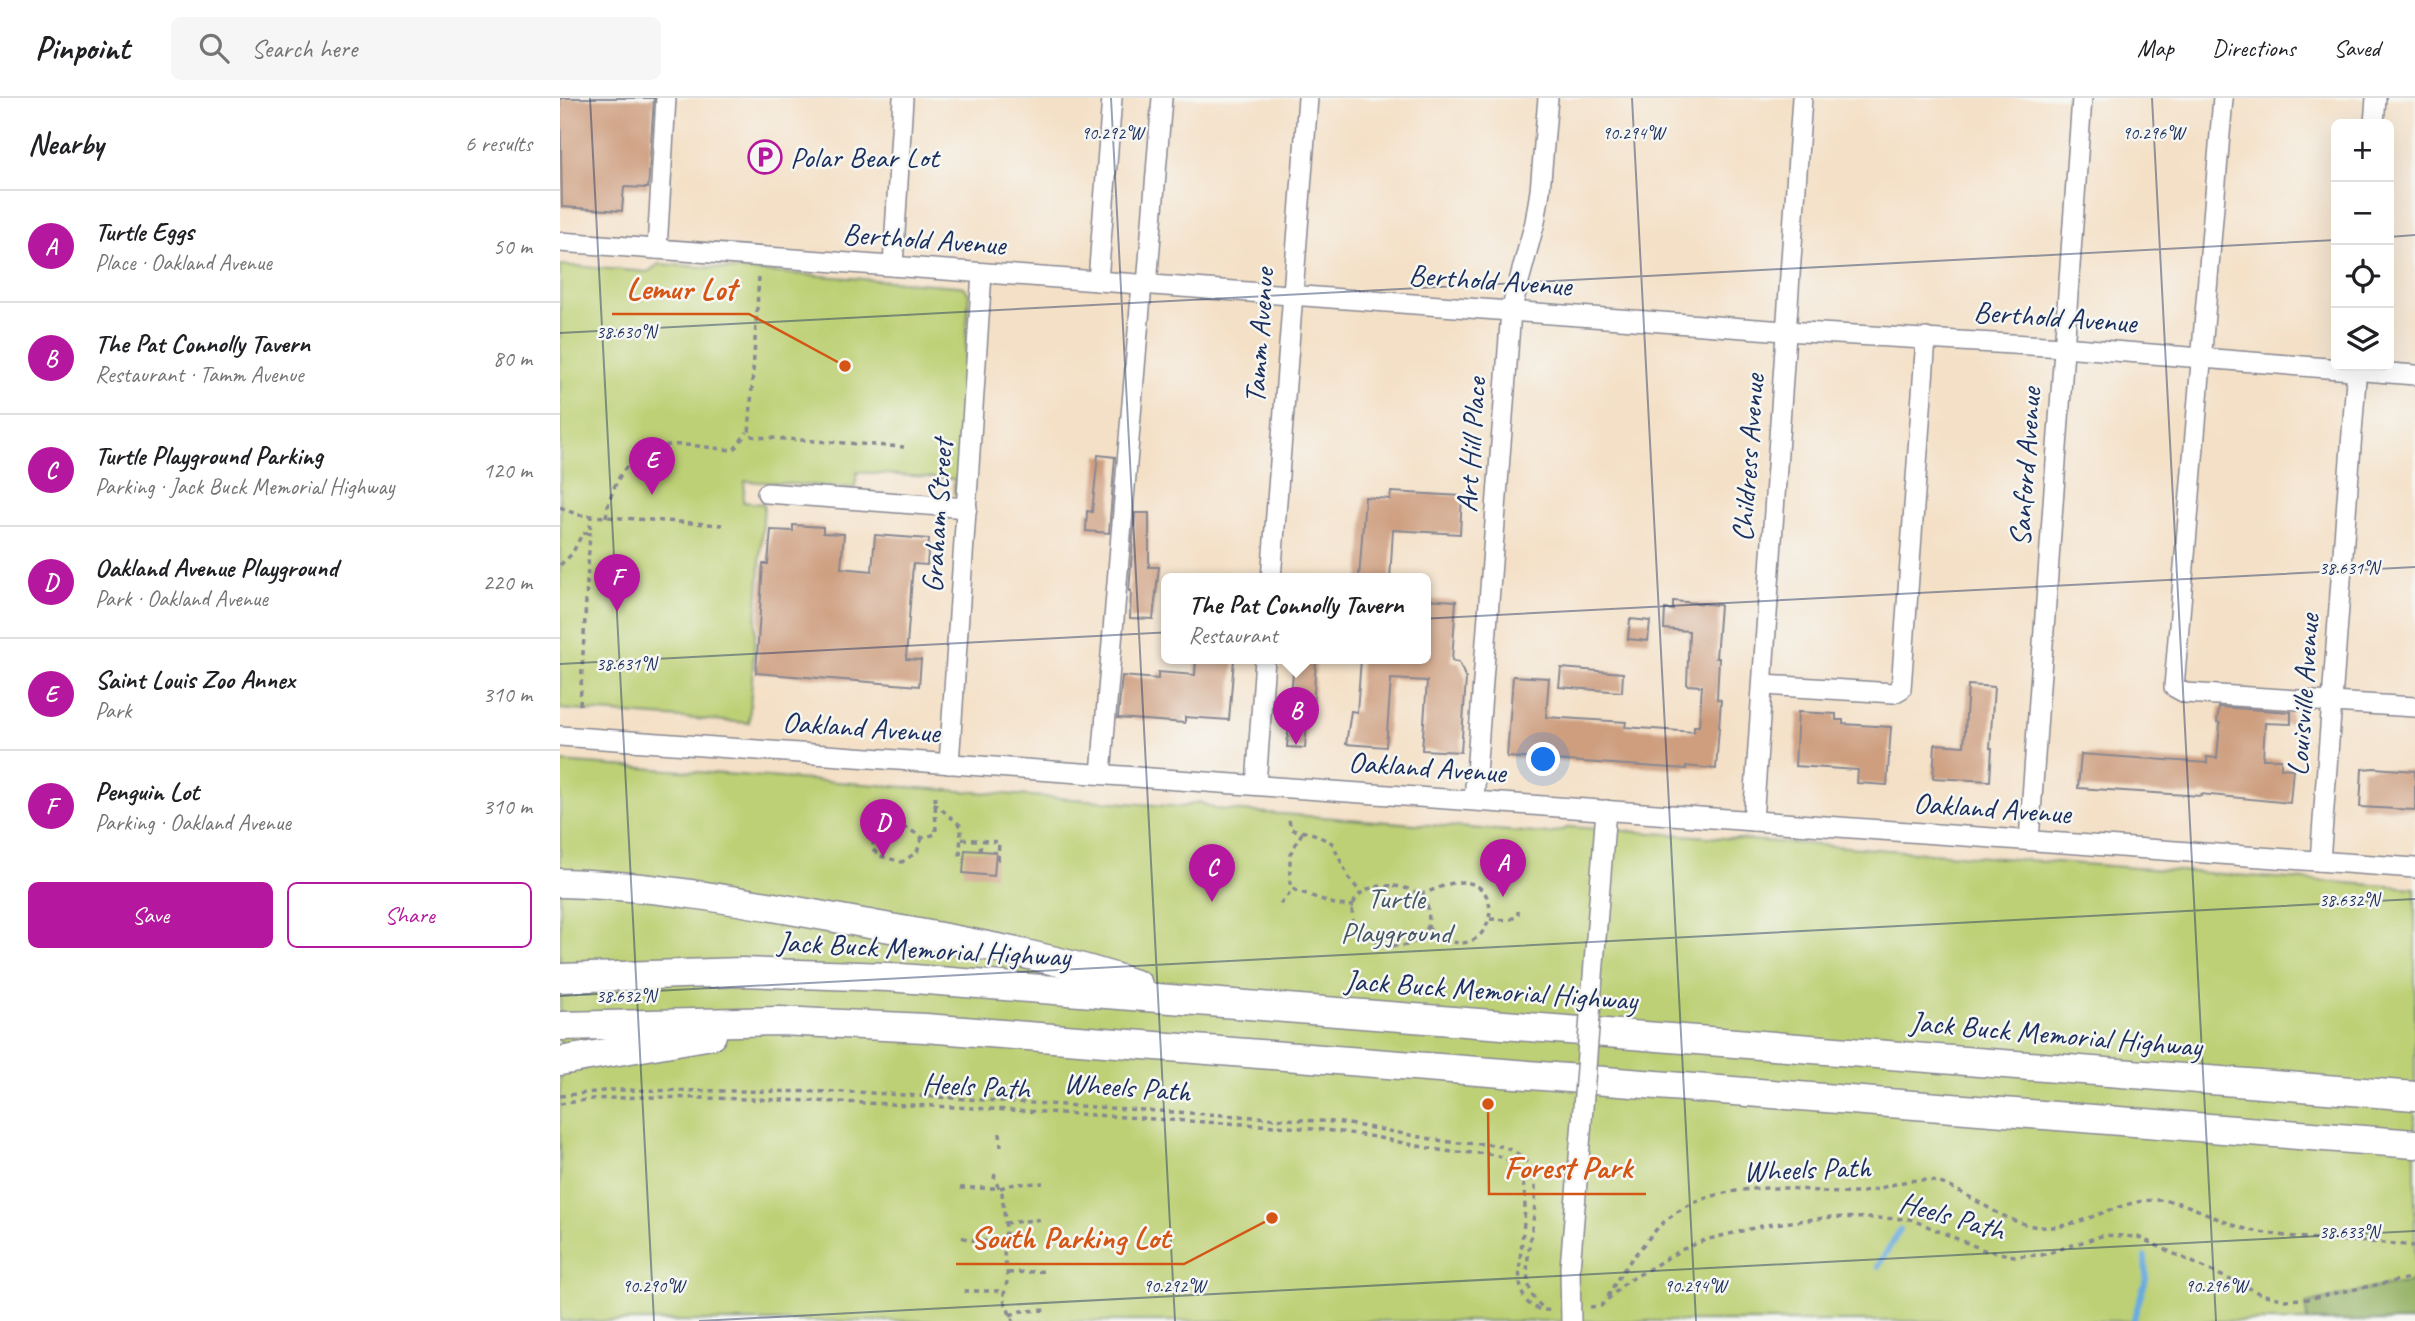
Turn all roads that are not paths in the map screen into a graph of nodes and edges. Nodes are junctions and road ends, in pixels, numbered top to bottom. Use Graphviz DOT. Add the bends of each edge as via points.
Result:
graph roads {
  1 [pos="666,98"];
  2 [pos="903,98"];
  3 [pos="1112,98"];
  4 [pos="1162,98"];
  5 [pos="1308,98"];
  6 [pos="1548,98"];
  7 [pos="1802,98"];
  8 [pos="2082,98"];
  9 [pos="2223,98"];
  10 [pos="2376,98"];
  11 [pos="2374,119"];
  12 [pos="560,242"];
  13 [pos="657,249"];
  14 [pos="893,266"];
  15 [pos="982,273"];
  16 [pos="1098,281"];
  17 [pos="1144,284"];
  18 [pos="1291,295"];
  19 [pos="1511,311"];
  20 [pos="1786,331"];
  21 [pos="1926,338"];
  22 [pos="2063,347"];
  23 [pos="2200,358"];
  24 [pos="2331,366"];
  25 [pos="2357,371"];
  26 [pos="2386,371"];
  27 [pos="2415,374"];
  28 [pos="767,493"];
  29 [pos="967,508"];
  30 [pos="1270,573"];
  31 [pos="1265,664"];
  32 [pos="1764,685"];
  33 [pos="2333,701"];
  34 [pos="2415,707"];
  35 [pos="560,736"];
  36 [pos="949,764"];
  37 [pos="1101,774"];
  38 [pos="1255,785"];
  39 [pos="1474,800"];
  40 [pos="1606,810"];
  41 [pos="1753,821"];
  42 [pos="2029,840"];
  43 [pos="2320,861"];
  44 [pos="2415,868"];
  45 [pos="560,883"];
  46 [pos="560,978"];
  47 [pos="1177,999"];
  48 [pos="780,1021"];
  49 [pos="560,1026"];
  50 [pos="560,1061"];
  51 [pos="2415,1076"];
  52 [pos="2262,1084"];
  53 [pos="2415,1096"];
  54 [pos="2415,1144"];
  55 [pos="1571,1321"];
  1 -- 13 [label="street"];
  2 -- 14 [label="street"];
  3 -- 16 [label="street"];
  4 -- 17 [label="street"];
  5 -- 18 [label="street, Tamm Avenue"];
  6 -- 19 [label="street, Art Hill Place" via="1535,222"];
  7 -- 20 [label="street, Childress Avenue"];
  8 -- 22 [label="street, Sanford Avenue"];
  9 -- 23 [label="street"];
  10 -- 11 [label="street"];
  12 -- 13 [label="street, Berthold Avenue"];
  13 -- 14 [label="street, Berthold Avenue"];
  14 -- 15 [label="street, Berthold Avenue"];
  15 -- 16 [label="street, Berthold Avenue"];
  15 -- 29 [label="street, Graham Street"];
  16 -- 17 [label="street, Berthold Avenue"];
  17 -- 18 [label="street, Berthold Avenue"];
  17 -- 37 [label="street"];
  18 -- 19 [label="street, Berthold Avenue"];
  18 -- 30 [label="street, Tamm Avenue"];
  19 -- 20 [label="street, Berthold Avenue"];
  19 -- 39 [label="street, Art Hill Place"];
  20 -- 21 [label="street, Berthold Avenue"];
  20 -- 32 [label="street, Childress Avenue"];
  21 -- 22 [label="street, Berthold Avenue"];
  21 -- 32 [label="street" via="1901,690"];
  22 -- 23 [label="street, Berthold Avenue"];
  22 -- 42 [label="street, Sanford Avenue"];
  23 -- 24 [label="street, Berthold Avenue"];
  23 -- 33 [label="street" via="2174,687 2185,693"];
  25 -- 33 [label="street, Louisville Avenue"];
  26 -- 27 [label="street, Berthold Avenue"];
  28 -- 29 [label="street"];
  29 -- 36 [label="street, Graham Street"];
  31 -- 38 [label="street"];
  32 -- 41 [label="street, Childress Avenue"];
  33 -- 34 [label="street"];
  33 -- 43 [label="street, Louisville Avenue"];
  35 -- 36 [label="street, Oakland Avenue"];
  36 -- 37 [label="street, Oakland Avenue"];
  37 -- 38 [label="street, Oakland Avenue"];
  38 -- 39 [label="street, Oakland Avenue"];
  39 -- 40 [label="street, Oakland Avenue"];
  40 -- 41 [label="street, Oakland Avenue"];
  40 -- 55 [label="street, bridge" via="1570,1268"];
  41 -- 42 [label="street, Oakland Avenue"];
  42 -- 43 [label="street, Oakland Avenue"];
  43 -- 44 [label="street, Oakland Avenue"];
  45 -- 47 [label="highway" via="694,893 1006,950 1065,963"];
  46 -- 47 [label="highway, Jack Buck Memorial Highway" via="815,973"];
  47 -- 52 [label="highway, Jack Buck Memorial Highway"];
  48 -- 49 [label="highway"];
  48 -- 50 [label="highway"];
  48 -- 54 [label="highway" via="925,1028"];
  51 -- 52 [label="highway"];
  52 -- 53 [label="highway, Jack Buck Memorial Highway"];
}
